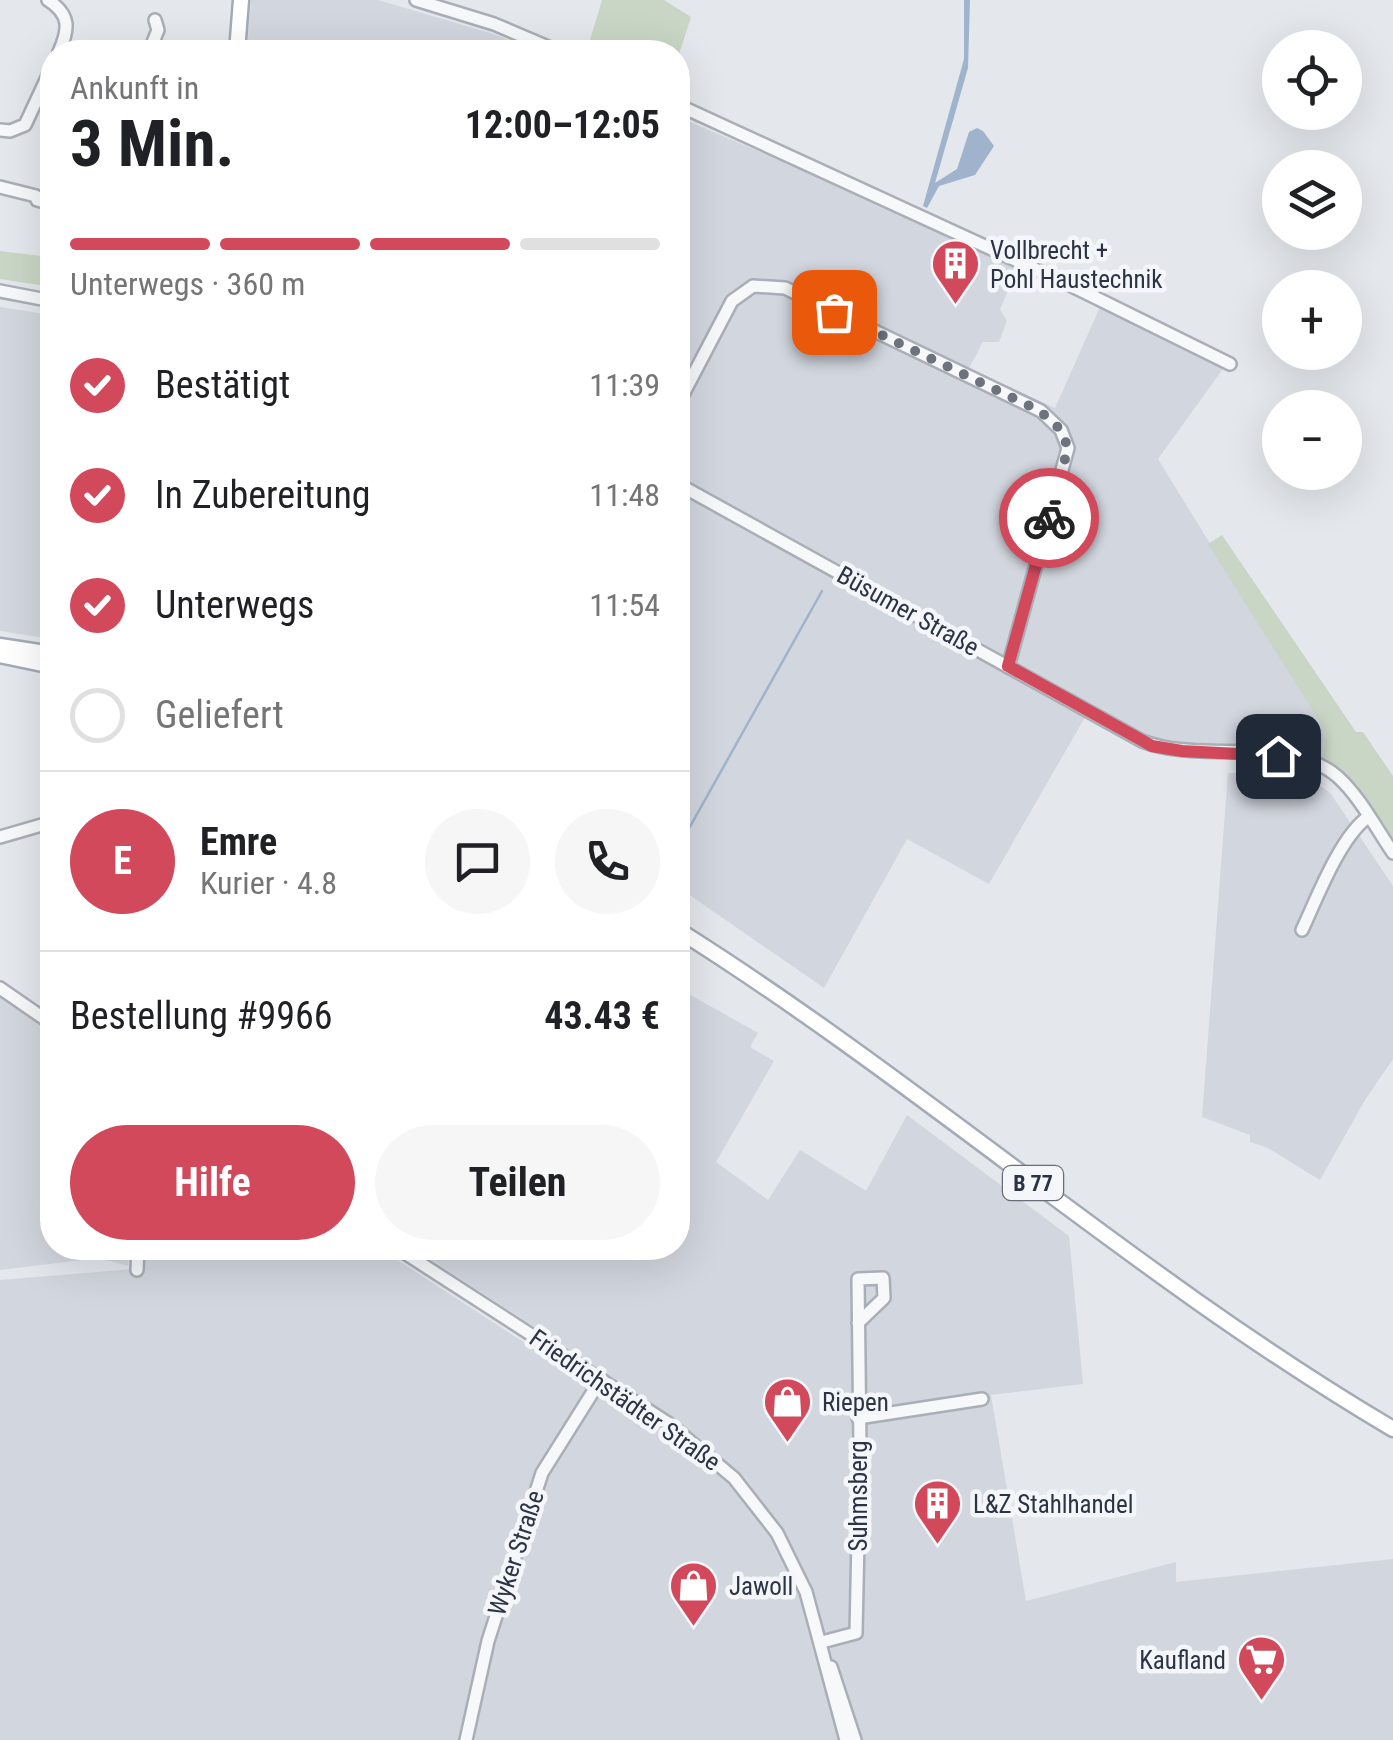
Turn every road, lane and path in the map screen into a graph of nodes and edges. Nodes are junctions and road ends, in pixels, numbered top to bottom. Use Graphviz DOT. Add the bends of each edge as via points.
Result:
graph roads {
  1 [pos="241,0"];
  2 [pos="416,0"];
  3 [pos="55,2"];
  4 [pos="155,20"];
  5 [pos="64,40"];
  6 [pos="154,40"];
  7 [pos="237,40"];
  8 [pos="532,40"];
  9 [pos="40,94"];
  10 [pos="38,99"];
  11 [pos="690,110"];
  12 [pos="0,130"];
  13 [pos="0,187"];
  14 [pos="40,201"];
  15 [pos="0,290"];
  16 [pos="40,298"];
  17 [pos="1230,364"];
  18 [pos="690,381"];
  19 [pos="690,491"];
  20 [pos="0,646"];
  21 [pos="40,652"];
  22 [pos="0,655"];
  23 [pos="40,663"];
  24 [pos="1008,666"];
  25 [pos="1368,817"];
  26 [pos="40,825"];
  27 [pos="0,837"];
  28 [pos="1393,853"];
  29 [pos="1302,930"];
  30 [pos="690,938"];
  31 [pos="0,988"];
  32 [pos="40,1016"];
  33 [pos="137,1260"];
  34 [pos="416,1260"];
  35 [pos="137,1270"];
  36 [pos="858,1324"];
  37 [pos="601,1379"];
  38 [pos="982,1399"];
  39 [pos="858,1418"];
  40 [pos="1393,1429"];
  41 [pos="823,1648"];
  42 [pos="466,1740"];
  43 [pos="846,1740"];
  44 [pos="855,1740"];
  1 -- 7 [label="main road"];
  2 -- 8 [label="street"];
  3 -- 5 [label="street" via="67,20"];
  4 -- 6 [label="street"];
  9 -- 10 [label="street"];
  10 -- 12 [label="street" via="25,125"];
  11 -- 17 [label="street"];
  13 -- 14 [label="street"];
  15 -- 16 [label="street"];
  18 -- 24 [label="street" via="732,301 753,286 785,288 1040,411 1061,430 1068,448"];
  19 -- 24 [label="street, Büsumer Straße"];
  20 -- 21 [label="main road"];
  22 -- 23 [label="main road"];
  24 -- 25 [label="street, Büsumer Straße" via="1152,746 1312,761 1343,782"];
  25 -- 28 [label="street, Büsumer Straße"];
  25 -- 29 [label="street"];
  26 -- 27 [label="street"];
  30 -- 40 [label="main road, B 77" via="1217,1316"];
  31 -- 32 [label="street"];
  33 -- 35 [label="street"];
  34 -- 37 [label="street, Friedrichstädter Straße"];
  36 -- 39 [label="street, Suhmsberg"];
  37 -- 41 [label="street, Friedrichstädter Straße" via="707,1453 758,1506 794,1565"];
  37 -- 42 [label="street, Wyker Straße" via="542,1473 488,1641"];
  38 -- 39 [label="street"];
  39 -- 41 [label="street, Suhmsberg" via="856,1633"];
  41 -- 43 [label="street, Friedrichstädter Straße"];
  41 -- 44 [label="street, Friedrichstädter Straße"];
}
